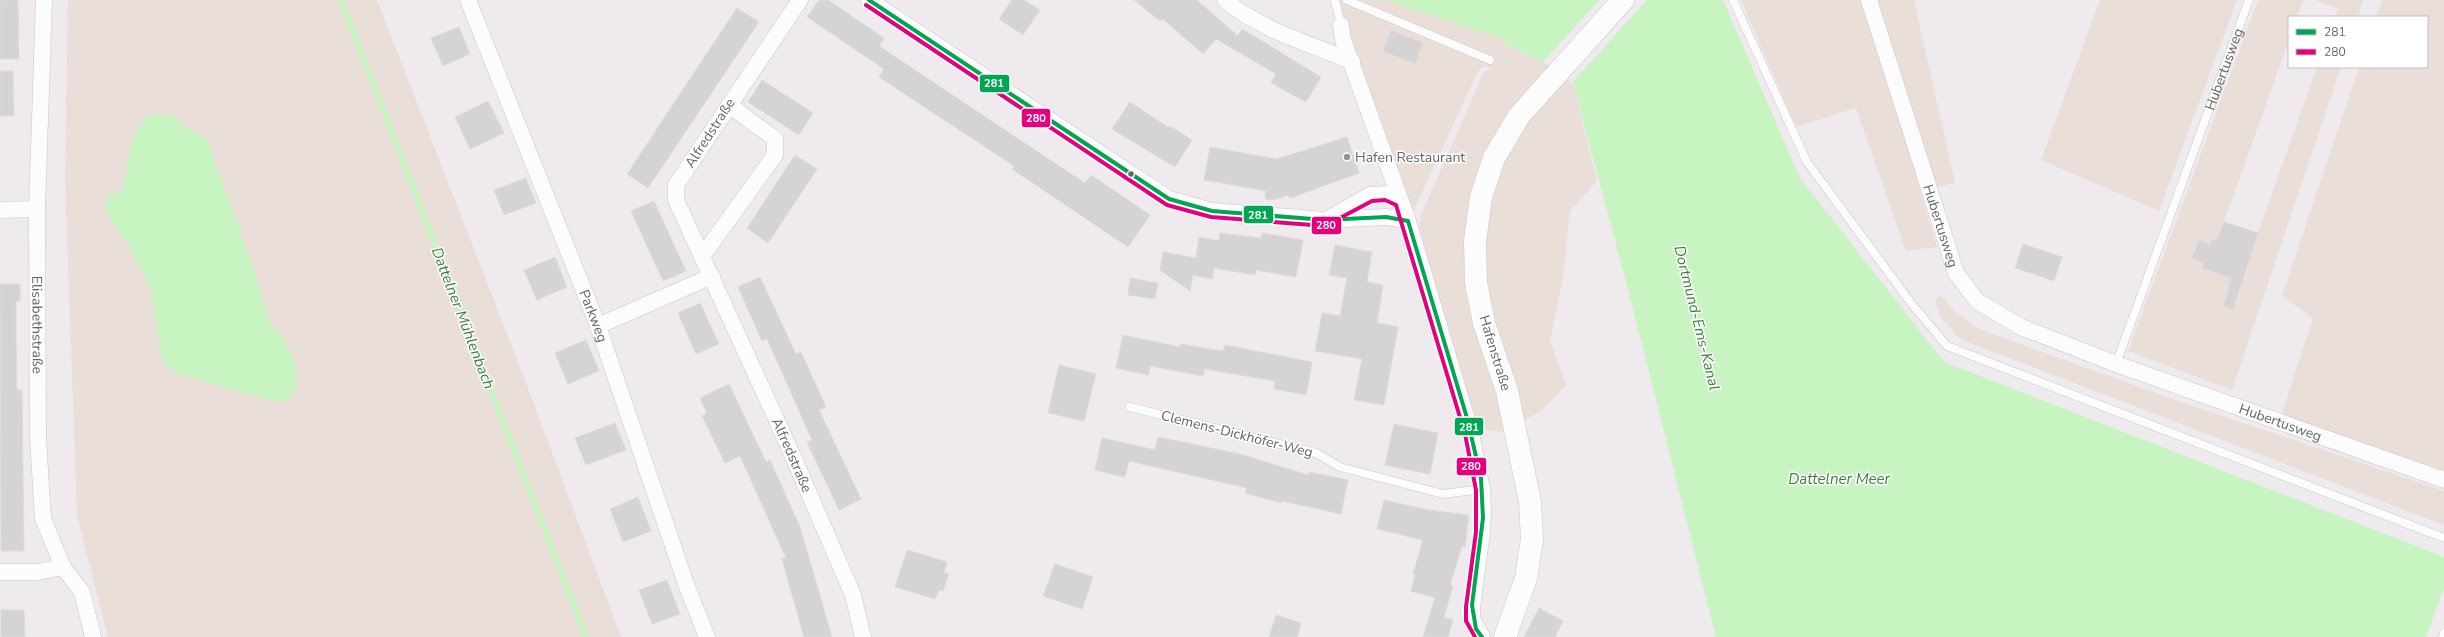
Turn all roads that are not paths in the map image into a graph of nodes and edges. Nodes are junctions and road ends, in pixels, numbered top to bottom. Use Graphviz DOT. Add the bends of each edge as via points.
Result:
graph roads {
  1 [pos="44,0"];
  2 [pos="468,0"];
  3 [pos="800,0"];
  4 [pos="869,0"];
  5 [pos="1225,0"];
  6 [pos="1335,0"];
  7 [pos="1347,0"];
  8 [pos="1623,0"];
  9 [pos="1733,0"];
  10 [pos="1869,0"];
  11 [pos="2249,0"];
  12 [pos="1341,25"];
  13 [pos="1490,60"];
  14 [pos="1352,61"];
  15 [pos="729,105"];
  16 [pos="1401,201"];
  17 [pos="37,209"];
  18 [pos="0,210"];
  19 [pos="1325,220"];
  20 [pos="1408,221"];
  21 [pos="702,255"];
  22 [pos="712,276"];
  23 [pos="598,326"];
  24 [pos="2116,364"];
  25 [pos="1130,407"];
  26 [pos="2444,480"];
  27 [pos="1482,489"];
  28 [pos="2444,538"];
  29 [pos="63,567"];
  30 [pos="0,572"];
  31 [pos="2444,633"];
  32 [pos="93,637"];
  33 [pos="707,637"];
  34 [pos="863,637"];
  35 [pos="1482,637"];
  36 [pos="1505,637"];
  37 [pos="2443,637"];
  1 -- 17 [label="street, Elisabethstraße"];
  2 -- 23 [label="street, Parkweg"];
  3 -- 15 [label="street, Alfredstraße"];
  4 -- 19 [label="street" via="1169,199 1212,211"];
  5 -- 14 [label="street" via="1274,29"];
  6 -- 12 [label="lane"];
  7 -- 13 [label="lane"];
  8 -- 36 [label="street, Hafenstraße" via="1519,116 1494,158 1480,197 1475,241 1476,283 1484,323 1507,391 1530,502 1532,539 1526,578"];
  9 -- 28 [label="lane" via="1807,162 1911,302 1947,346"];
  10 -- 24 [label="street, Hubertusweg" via="1956,273 1977,301 2021,327"];
  11 -- 24 [label="lane, Hubertusweg"];
  12 -- 14 [label="street"];
  14 -- 16 [label="street"];
  15 -- 21 [label="street, Alfredstraße" via="676,185 676,200"];
  15 -- 21 [label="street" via="775,139 775,155"];
  16 -- 19 [label="street" via="1386,194 1370,195"];
  16 -- 20 [label="street"];
  17 -- 18 [label="street"];
  17 -- 29 [label="street, Elisabethstraße" via="38,438 43,519"];
  19 -- 20 [label="street" via="1386,216"];
  20 -- 27 [label="street" via="1471,433"];
  21 -- 22 [label="street, Alfredstraße"];
  22 -- 23 [label="street"];
  22 -- 34 [label="street, Alfredstraße" via="853,595"];
  23 -- 33 [label="street, Parkweg" via="686,584"];
  24 -- 26 [label="street, Hubertusweg"];
  25 -- 27 [label="lane, Clemens-Dickhöfer-Weg" via="1316,453 1340,467 1443,494"];
  27 -- 35 [label="street" via="1482,532 1472,606 1472,619"];
  29 -- 30 [label="street" via="38,572"];
  29 -- 32 [label="street, Elisabethstraße" via="82,592"];
  31 -- 37 [label="lane"];
}
